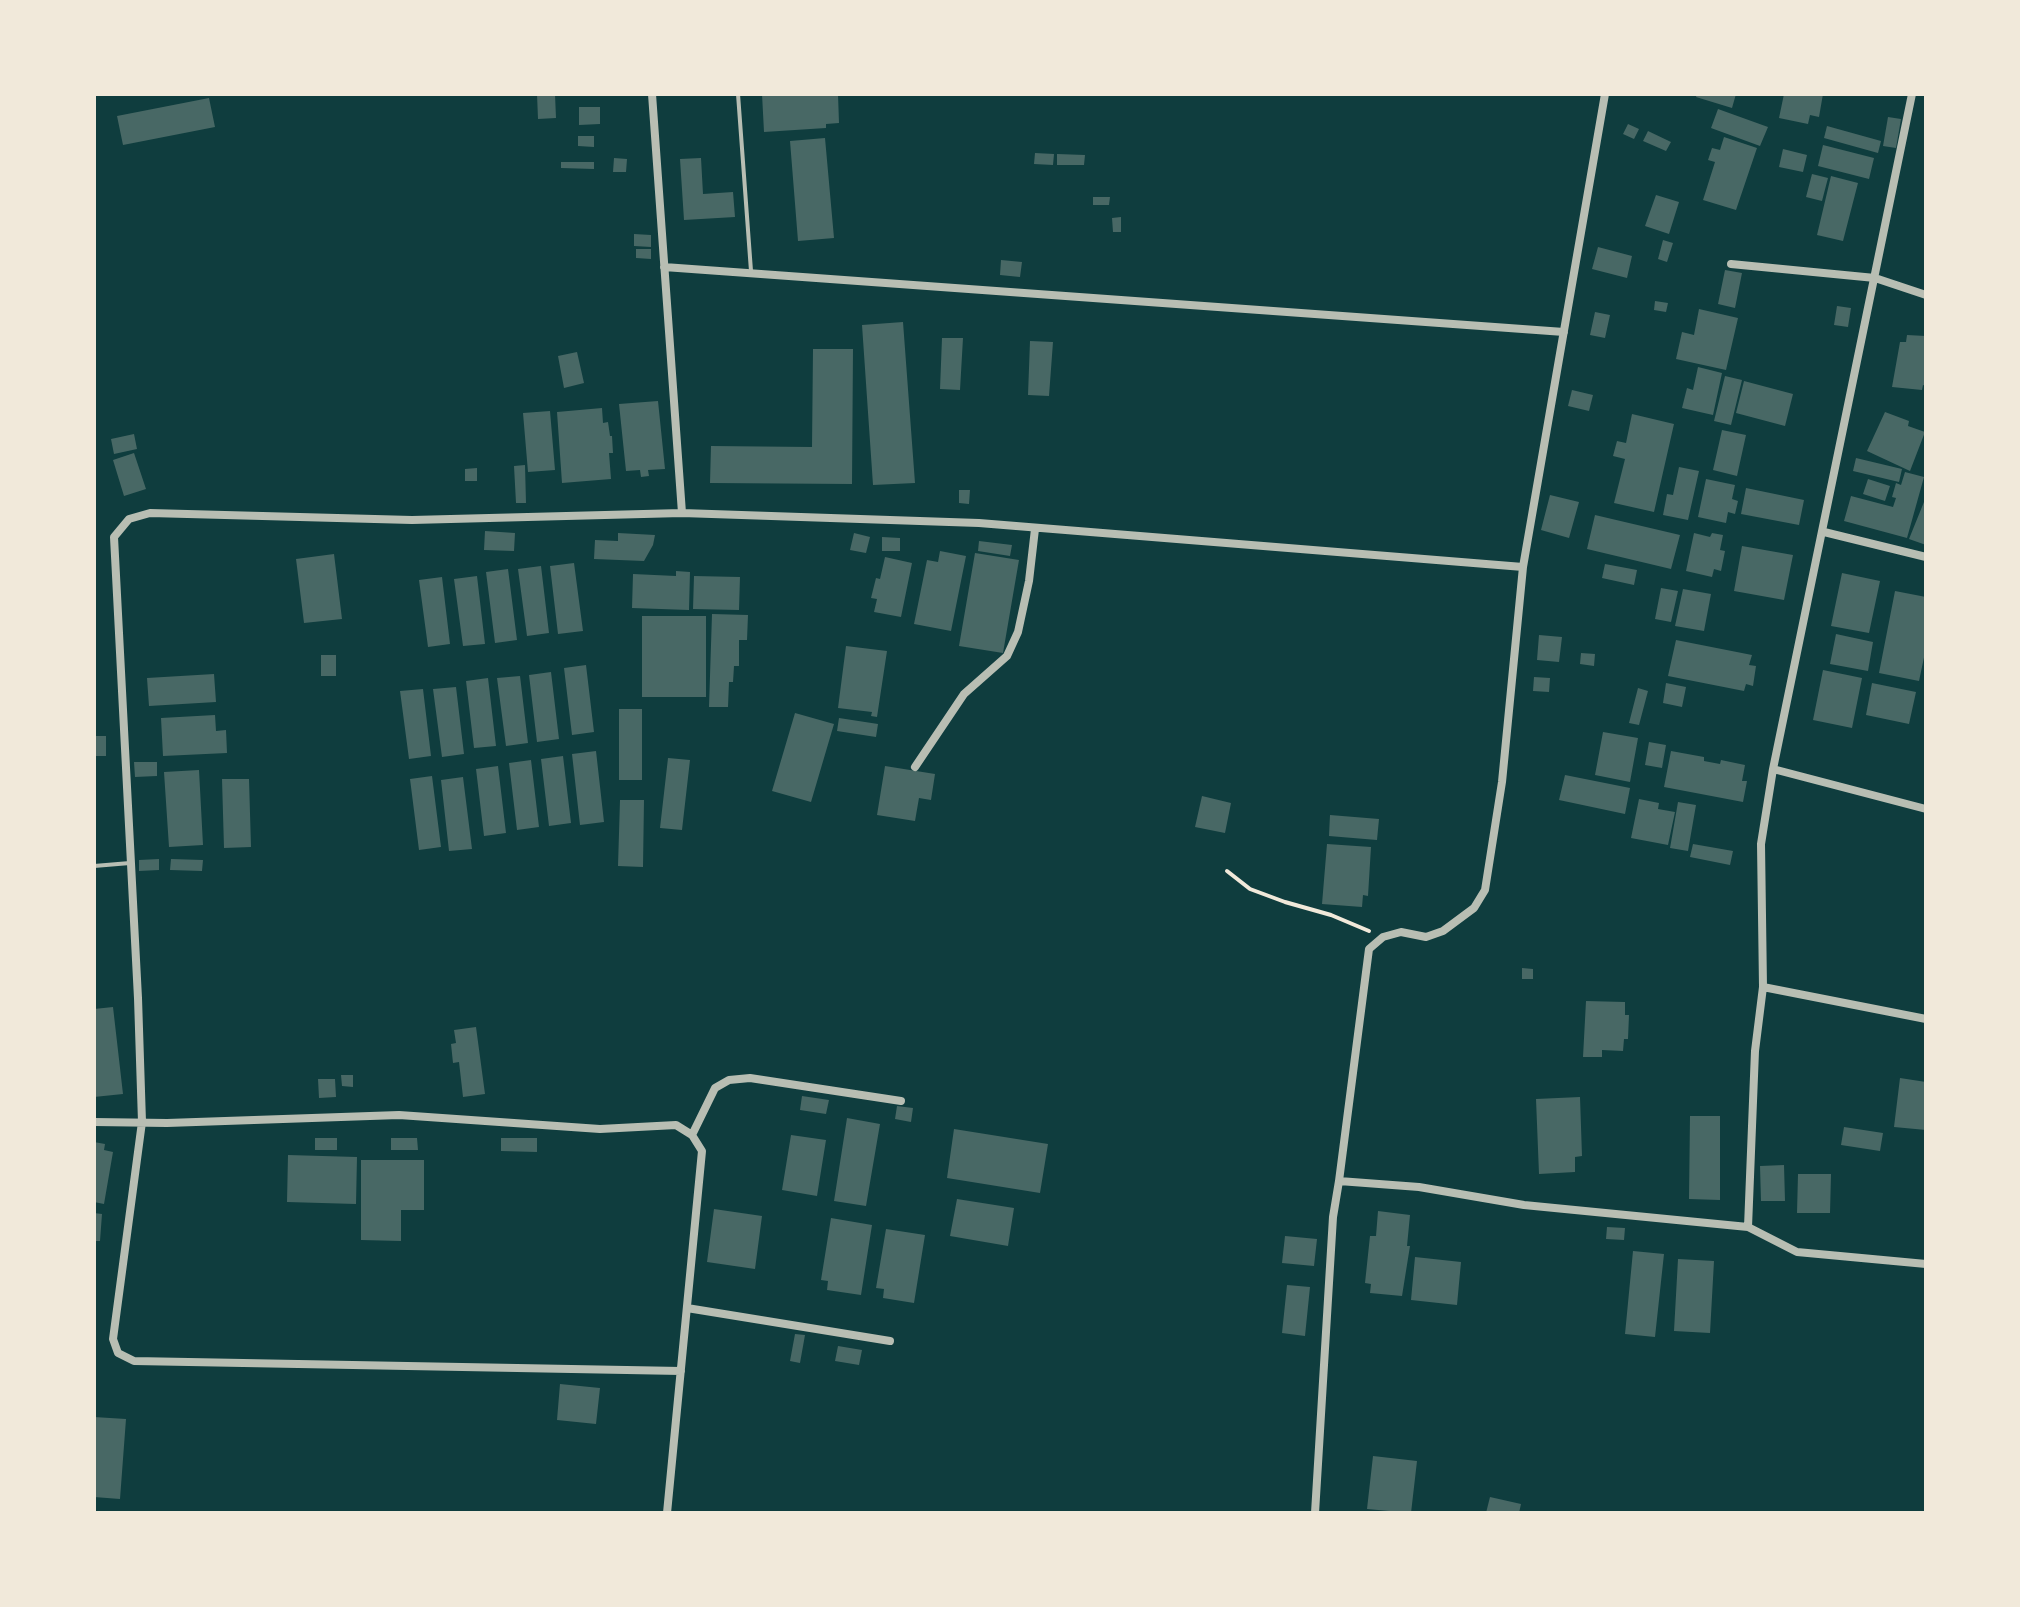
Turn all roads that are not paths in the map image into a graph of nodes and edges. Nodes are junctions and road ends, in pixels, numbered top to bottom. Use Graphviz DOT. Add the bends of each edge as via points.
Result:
graph roads {
  1 [pos="652,94"];
  2 [pos="738,94"];
  3 [pos="1605,94"];
  4 [pos="1912,94"];
  5 [pos="1731,264"];
  6 [pos="664,267"];
  7 [pos="751,272"];
  8 [pos="1875,278"];
  9 [pos="1926,295"];
  10 [pos="1564,332"];
  11 [pos="682,513"];
  12 [pos="1035,529"];
  13 [pos="1824,532"];
  14 [pos="1926,557"];
  15 [pos="1523,567"];
  16 [pos="915,767"];
  17 [pos="1773,769"];
  18 [pos="1926,809"];
  19 [pos="130,863"];
  20 [pos="94,866"];
  21 [pos="1763,987"];
  22 [pos="1926,1019"];
  23 [pos="901,1101"];
  24 [pos="94,1122"];
  25 [pos="142,1122"];
  26 [pos="692,1135"];
  27 [pos="1339,1181"];
  28 [pos="1748,1227"];
  29 [pos="1926,1264"];
  30 [pos="687,1308"];
  31 [pos="890,1341"];
  32 [pos="681,1371"];
  33 [pos="667,1513"];
  34 [pos="1315,1513"];
  1 -- 6 [label="street"];
  2 -- 7 [label="lane"];
  3 -- 10 [label="street"];
  4 -- 8 [label="street"];
  5 -- 8 [label="street"];
  6 -- 7 [label="street"];
  6 -- 11 [label="street"];
  7 -- 10 [label="street"];
  8 -- 9 [label="street"];
  8 -- 13 [label="street"];
  10 -- 15 [label="street"];
  11 -- 12 [label="street"];
  11 -- 19 [label="street" via="412,520 150,513 129,519 114,537"];
  12 -- 15 [label="street"];
  12 -- 16 [label="street" via="1018,632 1007,656 964,694"];
  13 -- 14 [label="street"];
  13 -- 17 [label="street"];
  15 -- 27 [label="street" via="1502,782 1485,890 1474,908 1443,931 1426,937 1401,932 1383,937 1369,949"];
  17 -- 18 [label="street"];
  17 -- 21 [label="street" via="1761,844"];
  19 -- 20 [label="lane"];
  19 -- 25 [label="street"];
  21 -- 22 [label="street"];
  21 -- 28 [label="street"];
  23 -- 26 [label="street" via="750,1078 729,1080 715,1088"];
  24 -- 25 [label="street"];
  25 -- 26 [label="street" via="399,1115 600,1129 676,1125"];
  25 -- 32 [label="street" via="113,1339 118,1353 134,1361"];
  26 -- 30 [label="street" via="702,1151"];
  27 -- 28 [label="street"];
  27 -- 34 [label="street"];
  28 -- 29 [label="street" via="1797,1252"];
  30 -- 31 [label="street"];
  30 -- 32 [label="street"];
  32 -- 33 [label="street"];
}
